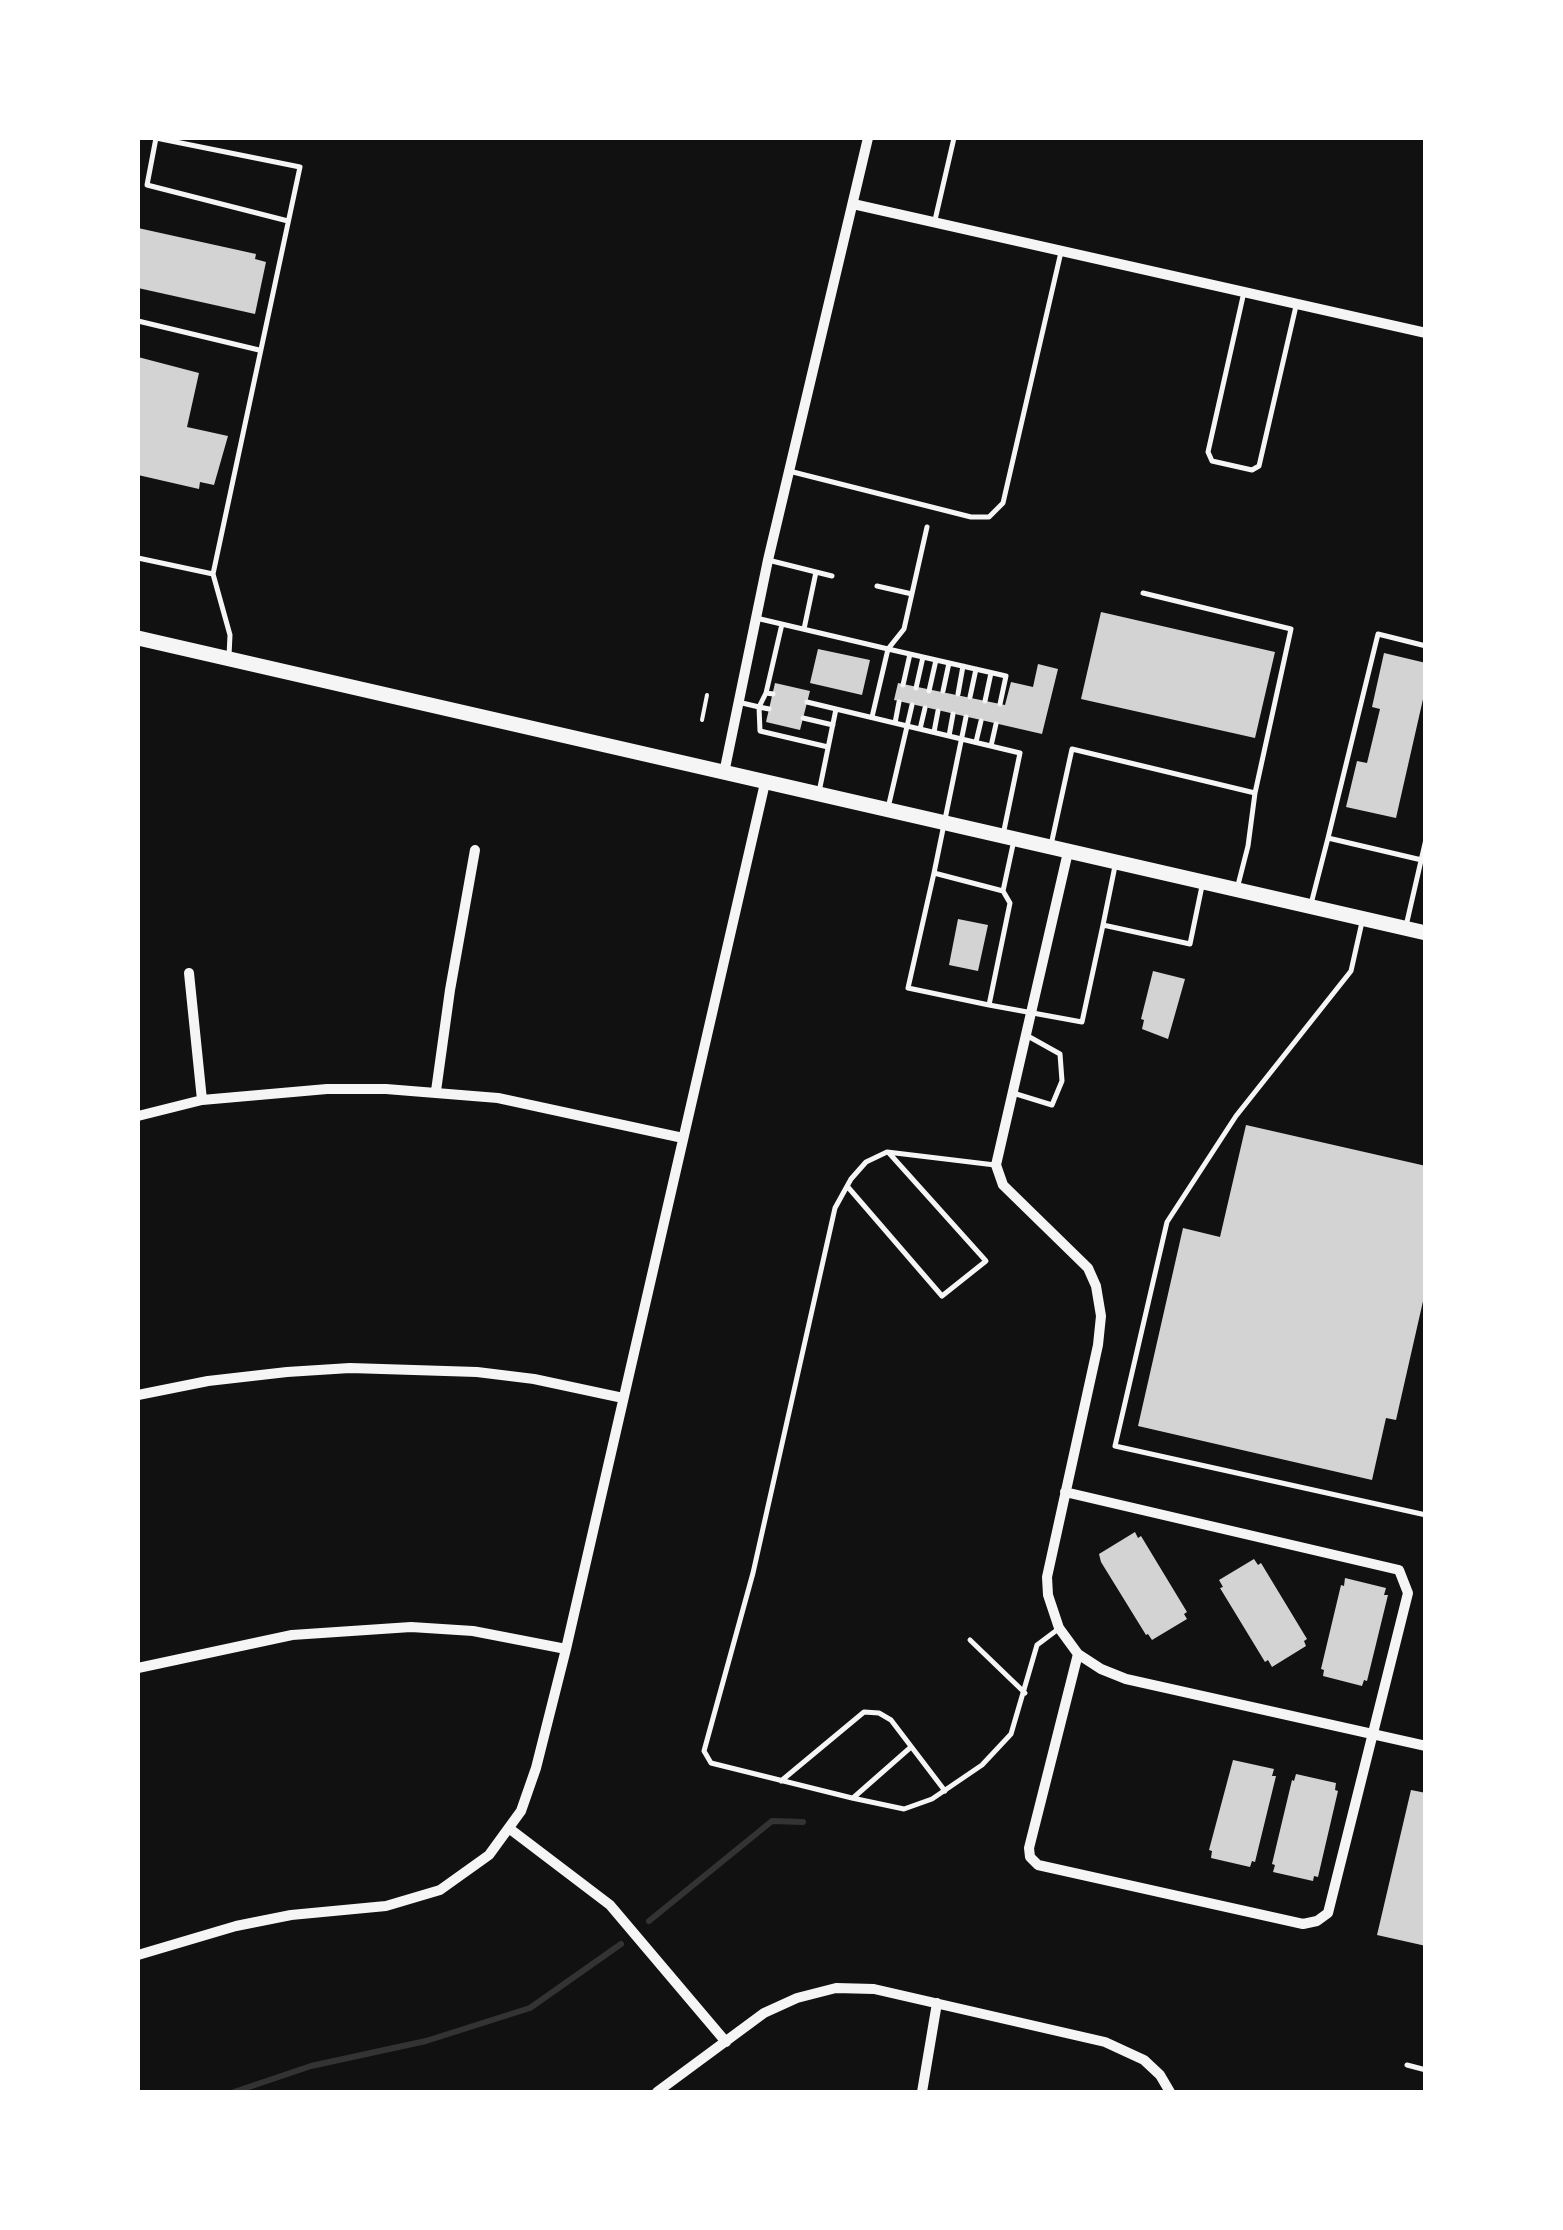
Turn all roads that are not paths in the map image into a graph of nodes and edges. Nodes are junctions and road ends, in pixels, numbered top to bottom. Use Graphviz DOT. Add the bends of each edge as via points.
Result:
graph roads {
  1 [pos="868,138"];
  2 [pos="954,138"];
  3 [pos="853,204"];
  4 [pos="934,220"];
  5 [pos="288,221"];
  6 [pos="1062,249"];
  7 [pos="1244,291"];
  8 [pos="1297,303"];
  9 [pos="138,321"];
  10 [pos="1426,332"];
  11 [pos="259,350"];
  12 [pos="789,471"];
  13 [pos="927,527"];
  14 [pos="138,558"];
  15 [pos="768,560"];
  16 [pos="816,572"];
  17 [pos="212,574"];
  18 [pos="832,576"];
  19 [pos="877,586"];
  20 [pos="1143,593"];
  21 [pos="912,594"];
  22 [pos="756,618"];
  23 [pos="782,624"];
  24 [pos="804,629"];
  25 [pos="138,638"];
  26 [pos="1426,646"];
  27 [pos="888,649"];
  28 [pos="910,654"];
  29 [pos="922,657"];
  30 [pos="229,660"];
  31 [pos="936,660"];
  32 [pos="949,663"];
  33 [pos="963,666"];
  34 [pos="976,669"];
  35 [pos="991,672"];
  36 [pos="903,685"];
  37 [pos="916,688"];
  38 [pos="929,691"];
  39 [pos="942,691"];
  40 [pos="958,694"];
  41 [pos="970,697"];
  42 [pos="986,701"];
  43 [pos="738,702"];
  44 [pos="807,702"];
  45 [pos="899,702"];
  46 [pos="1000,704"];
  47 [pos="912,705"];
  48 [pos="759,707"];
  49 [pos="925,708"];
  50 [pos="770,709"];
  51 [pos="836,709"];
  52 [pos="938,711"];
  53 [pos="954,714"];
  54 [pos="872,717"];
  55 [pos="966,717"];
  56 [pos="803,718"];
  57 [pos="981,721"];
  58 [pos="895,723"];
  59 [pos="996,724"];
  60 [pos="833,725"];
  61 [pos="908,726"];
  62 [pos="920,729"];
  63 [pos="934,732"];
  64 [pos="949,736"];
  65 [pos="961,739"];
  66 [pos="976,742"];
  67 [pos="991,746"];
  68 [pos="828,747"];
  69 [pos="724,774"];
  70 [pos="766,784"];
  71 [pos="1255,793"];
  72 [pos="818,795"];
  73 [pos="888,811"];
  74 [pos="942,823"];
  75 [pos="1008,838"];
  76 [pos="1328,838"];
  77 [pos="1426,839"];
  78 [pos="1050,848"];
  79 [pos="475,850"];
  80 [pos="1068,852"];
  81 [pos="1423,860"];
  82 [pos="1116,863"];
  83 [pos="934,873"];
  84 [pos="1202,882"];
  85 [pos="1237,890"];
  86 [pos="1003,891"];
  87 [pos="1310,907"];
  88 [pos="1363,919"];
  89 [pos="1102,925"];
  90 [pos="1406,929"];
  91 [pos="1426,933"];
  92 [pos="189,973"];
  93 [pos="989,1005"];
  94 [pos="1032,1011"];
  95 [pos="1026,1035"];
  96 [pos="436,1091"];
  97 [pos="1013,1093"];
  98 [pos="202,1100"];
  99 [pos="138,1116"];
  100 [pos="683,1138"];
  101 [pos="888,1152"];
  102 [pos="996,1165"];
  103 [pos="847,1186"];
  104 [pos="138,1395"];
  105 [pos="623,1398"];
  106 [pos="1064,1492"];
  107 [pos="1426,1516"];
  108 [pos="1059,1628"];
  109 [pos="970,1640"];
  110 [pos="566,1649"];
  111 [pos="1078,1654"];
  112 [pos="138,1668"];
  113 [pos="1025,1693"];
  114 [pos="1373,1734"];
  115 [pos="910,1746"];
  116 [pos="1426,1746"];
  117 [pos="782,1781"];
  118 [pos="945,1790"];
  119 [pos="852,1798"];
  120 [pos="510,1828"];
  121 [pos="138,1955"];
  122 [pos="937,2003"];
  123 [pos="726,2042"];
  124 [pos="1407,2065"];
  125 [pos="1426,2070"];
  126 [pos="656,2092"];
  127 [pos="922,2092"];
  128 [pos="1170,2092"];
  1 -- 3 [label="street"];
  2 -- 4 [label="lane"];
  3 -- 4 [label="street"];
  3 -- 12 [label="street"];
  4 -- 6 [label="street"];
  5 -- 5 [label="lane" via="300,167 156,138 147,185"];
  5 -- 11 [label="lane"];
  6 -- 7 [label="street"];
  6 -- 12 [label="lane" via="1003,503 989,518"];
  7 -- 8 [label="street"];
  7 -- 8 [label="lane" via="1212,461 1260,466"];
  8 -- 10 [label="street"];
  9 -- 11 [label="lane"];
  11 -- 17 [label="lane"];
  12 -- 15 [label="street"];
  13 -- 21 [label="lane"];
  14 -- 17 [label="lane"];
  15 -- 16 [label="lane"];
  15 -- 22 [label="street"];
  16 -- 18 [label="lane"];
  16 -- 24 [label="lane"];
  17 -- 30 [label="lane" via="230,634"];
  19 -- 21 [label="lane"];
  20 -- 71 [label="lane" via="1291,629"];
  21 -- 27 [label="lane" via="904,630"];
  22 -- 23 [label="lane"];
  22 -- 43 [label="street"];
  23 -- 24 [label="lane"];
  23 -- 48 [label="lane" via="769,693"];
  24 -- 27 [label="lane"];
  25 -- 30 [label="main road"];
  26 -- 76 [label="lane" via="1378,634"];
  27 -- 28 [label="lane"];
  27 -- 54 [label="lane"];
  28 -- 29 [label="lane"];
  28 -- 36 [label="lane"];
  29 -- 31 [label="lane"];
  29 -- 37 [label="lane"];
  30 -- 69 [label="main road"];
  31 -- 32 [label="lane"];
  31 -- 38 [label="lane"];
  32 -- 33 [label="lane"];
  32 -- 39 [label="lane"];
  33 -- 34 [label="lane"];
  33 -- 40 [label="lane"];
  34 -- 35 [label="lane"];
  34 -- 41 [label="lane"];
  35 -- 42 [label="lane"];
  35 -- 46 [label="lane" via="1006,676"];
  43 -- 48 [label="lane"];
  43 -- 69 [label="street"];
  44 -- 51 [label="lane"];
  45 -- 58 [label="lane"];
  47 -- 61 [label="lane"];
  48 -- 50 [label="lane"];
  48 -- 68 [label="lane" via="760,731"];
  49 -- 62 [label="lane"];
  51 -- 54 [label="lane"];
  51 -- 60 [label="lane"];
  52 -- 63 [label="lane"];
  53 -- 64 [label="lane"];
  54 -- 58 [label="lane"];
  55 -- 65 [label="lane"];
  56 -- 60 [label="lane"];
  57 -- 66 [label="lane"];
  58 -- 61 [label="lane"];
  59 -- 67 [label="lane"];
  60 -- 68 [label="lane"];
  61 -- 62 [label="lane"];
  61 -- 73 [label="lane"];
  62 -- 63 [label="lane"];
  63 -- 64 [label="lane"];
  64 -- 65 [label="lane"];
  65 -- 66 [label="lane"];
  65 -- 74 [label="lane"];
  66 -- 67 [label="lane"];
  67 -- 75 [label="lane" via="1020,752"];
  68 -- 72 [label="lane"];
  69 -- 70 [label="main road"];
  70 -- 72 [label="main road"];
  70 -- 100 [label="street"];
  71 -- 78 [label="lane" via="1072,749"];
  71 -- 85 [label="lane"];
  72 -- 73 [label="main road"];
  73 -- 74 [label="main road"];
  74 -- 75 [label="main road"];
  74 -- 83 [label="lane"];
  75 -- 78 [label="main road"];
  75 -- 86 [label="lane"];
  76 -- 81 [label="lane"];
  76 -- 87 [label="lane"];
  77 -- 81 [label="lane"];
  78 -- 80 [label="main road"];
  79 -- 96 [label="street"];
  80 -- 82 [label="main road"];
  80 -- 94 [label="street"];
  81 -- 90 [label="lane"];
  82 -- 84 [label="main road"];
  82 -- 89 [label="lane"];
  83 -- 86 [label="lane"];
  83 -- 93 [label="lane" via="908,988"];
  84 -- 85 [label="main road"];
  84 -- 89 [label="lane" via="1190,944"];
  85 -- 87 [label="main road"];
  86 -- 93 [label="lane" via="1010,903"];
  87 -- 88 [label="main road"];
  88 -- 90 [label="main road"];
  88 -- 107 [label="lane" via="1351,971 1236,1116 1167,1222 1116,1446"];
  89 -- 94 [label="lane" via="1082,1022"];
  90 -- 91 [label="main road"];
  92 -- 98 [label="street"];
  93 -- 94 [label="lane"];
  94 -- 95 [label="street"];
  95 -- 97 [label="street"];
  95 -- 97 [label="lane" via="1060,1054 1062,1080 1052,1105"];
  96 -- 98 [label="street" via="327,1089"];
  96 -- 100 [label="street"];
  97 -- 102 [label="street"];
  98 -- 99 [label="street"];
  100 -- 105 [label="street"];
  101 -- 102 [label="lane"];
  101 -- 103 [label="lane" via="866,1162"];
  101 -- 103 [label="lane" via="986,1262 942,1296"];
  102 -- 106 [label="street" via="1004,1185 1072,1250 1096,1286 1098,1345"];
  103 -- 117 [label="lane" via="835,1208 752,1573 704,1750 711,1763"];
  104 -- 105 [label="street" via="350,1368 496,1374"];
  105 -- 110 [label="street"];
  106 -- 108 [label="street" via="1047,1577"];
  106 -- 114 [label="street" via="1400,1570 1408,1592"];
  108 -- 111 [label="street"];
  108 -- 113 [label="lane" via="1037,1645"];
  109 -- 113 [label="lane"];
  110 -- 112 [label="street" via="473,1631 362,1629 292,1635"];
  110 -- 120 [label="street" via="528,1797"];
  111 -- 114 [label="street" via="1126,1680"];
  111 -- 114 [label="street" via="1029,1848 1038,1865 1303,1924 1317,1921 1328,1913"];
  113 -- 118 [label="lane" via="1012,1734"];
  114 -- 116 [label="street"];
  115 -- 117 [label="lane" via="890,1720 864,1712"];
  115 -- 118 [label="lane"];
  115 -- 119 [label="lane"];
  117 -- 119 [label="lane"];
  118 -- 119 [label="lane" via="904,1809"];
  120 -- 121 [label="street" via="463,1876 418,1898 236,1926"];
  120 -- 123 [label="street" via="610,1905"];
  122 -- 123 [label="street" via="836,1988 764,2013"];
  122 -- 127 [label="street"];
  122 -- 128 [label="street" via="1105,2042 1144,2060"];
  123 -- 126 [label="street"];
  124 -- 125 [label="lane"];
}
